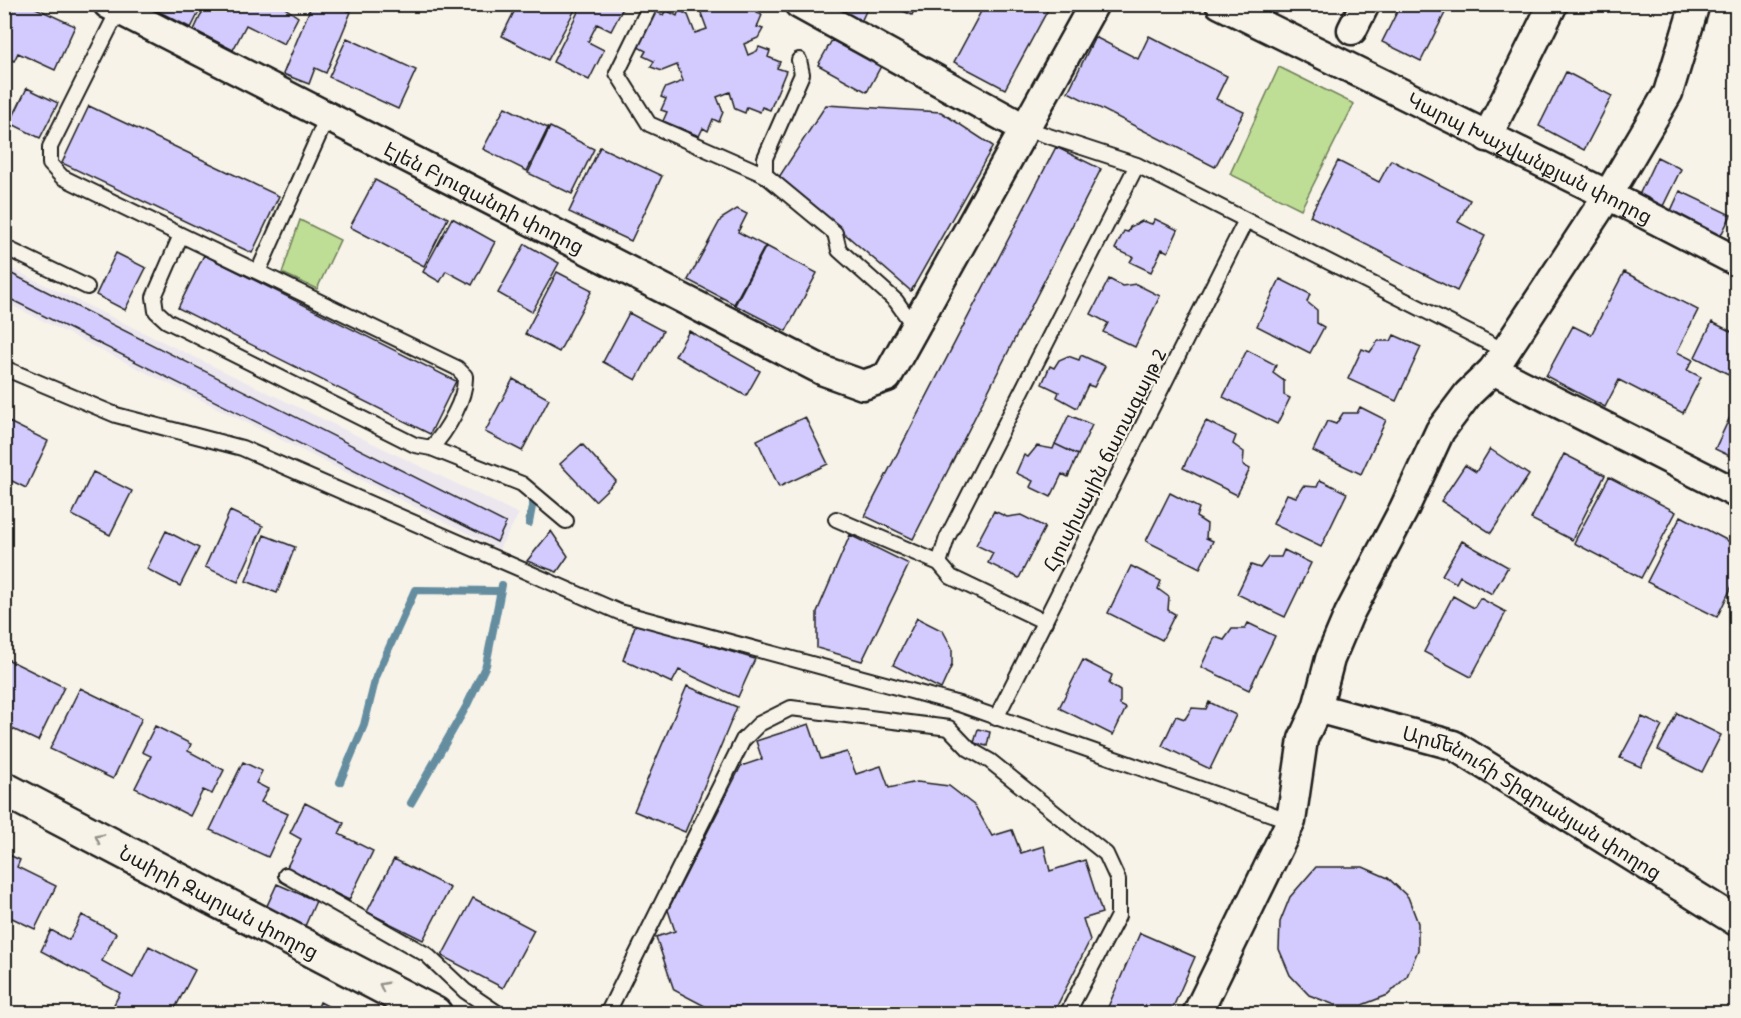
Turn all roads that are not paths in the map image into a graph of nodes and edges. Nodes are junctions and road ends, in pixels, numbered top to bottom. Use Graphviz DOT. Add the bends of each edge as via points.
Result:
graph roads {
  1 [pos="651,4"];
  2 [pos="799,4"];
  3 [pos="1094,4"];
  4 [pos="1220,4"];
  5 [pos="1365,4"];
  6 [pos="1553,4"];
  7 [pos="1695,4"];
  8 [pos="113,7"];
  9 [pos="1352,30"];
  10 [pos="800,60"];
  11 [pos="327,117"];
  12 [pos="1024,128"];
  13 [pos="1487,137"];
  14 [pos="1137,165"];
  15 [pos="765,175"];
  16 [pos="1608,195"];
  17 [pos="1246,220"];
  18 [pos="180,235"];
  19 [pos="4,247"];
  20 [pos="1737,261"];
  21 [pos="258,272"];
  22 [pos="87,287"];
  23 [pos="915,328"];
  24 [pos="1499,360"];
  25 [pos="4,368"];
  26 [pos="431,448"];
  27 [pos="1737,493"];
  28 [pos="836,519"];
  29 [pos="566,521"];
  30 [pos="939,563"];
  31 [pos="1045,622"];
  32 [pos="1317,708"];
  33 [pos="996,718"];
  34 [pos="4,789"];
  35 [pos="1291,821"];
  36 [pos="286,875"];
  37 [pos="1737,921"];
  38 [pos="435,1014"];
  39 [pos="500,1014"];
  40 [pos="607,1014"];
  41 [pos="1067,1014"];
  42 [pos="1197,1014"];
  1 -- 15 [label="lane" via="617,73 649,124"];
  2 -- 12 [label="street"];
  3 -- 12 [label="street"];
  4 -- 13 [label="street, Կարպ Խաչվանքյան փողոց"];
  5 -- 9 [label="street"];
  6 -- 13 [label="street"];
  7 -- 16 [label="street" via="1668,93"];
  8 -- 11 [label="street, Էլեն Բյուզանդի փողոց"];
  8 -- 18 [label="lane" via="50,147 50,164 62,177"];
  10 -- 15 [label="lane" via="802,74 765,158"];
  11 -- 21 [label="lane"];
  11 -- 23 [label="street, Էլեն Բյուզանդի փողոց" via="824,371 863,385 887,377"];
  12 -- 14 [label="lane"];
  12 -- 23 [label="street"];
  13 -- 16 [label="street, Կարպ Խաչվանքյան փողոց"];
  14 -- 17 [label="lane"];
  14 -- 30 [label="lane" via="947,538"];
  15 -- 23 [label="lane" via="835,233 839,250 896,301"];
  16 -- 20 [label="street, Կարպ Խաչվանքյան փողոց"];
  16 -- 24 [label="street"];
  17 -- 24 [label="lane"];
  17 -- 31 [label="lane, Հյուսիսային ճառագայթ 2"];
  18 -- 21 [label="lane"];
  18 -- 26 [label="lane" via="154,297 156,311 167,321 415,445"];
  19 -- 22 [label="lane"];
  21 -- 26 [label="lane" via="457,368 465,376 465,387 441,437"];
  24 -- 27 [label="street"];
  24 -- 32 [label="street" via="1440,431 1349,614 1330,659"];
  25 -- 33 [label="lane" via="116,415 242,448 619,612 959,704"];
  26 -- 29 [label="lane" via="522,484"];
  28 -- 30 [label="lane"];
  30 -- 31 [label="lane" via="951,578"];
  31 -- 33 [label="lane, Հյուսիսային ճառագայթ 2"];
  32 -- 35 [label="street" via="1303,739"];
  32 -- 37 [label="street, Արմենուհի Տիգրանյան փողոց" via="1453,745"];
  33 -- 35 [label="lane"];
  38 -- 34 [label="main road, Նաիրի Զարյան փողոց, one-way"];
  35 -- 42 [label="street"];
  36 -- 39 [label="lane" via="427,955 465,991"];
  40 -- 41 [label="lane" via="743,740 759,724 791,708 949,728 969,749 990,761 1106,854 1118,880 1118,916"];
}
